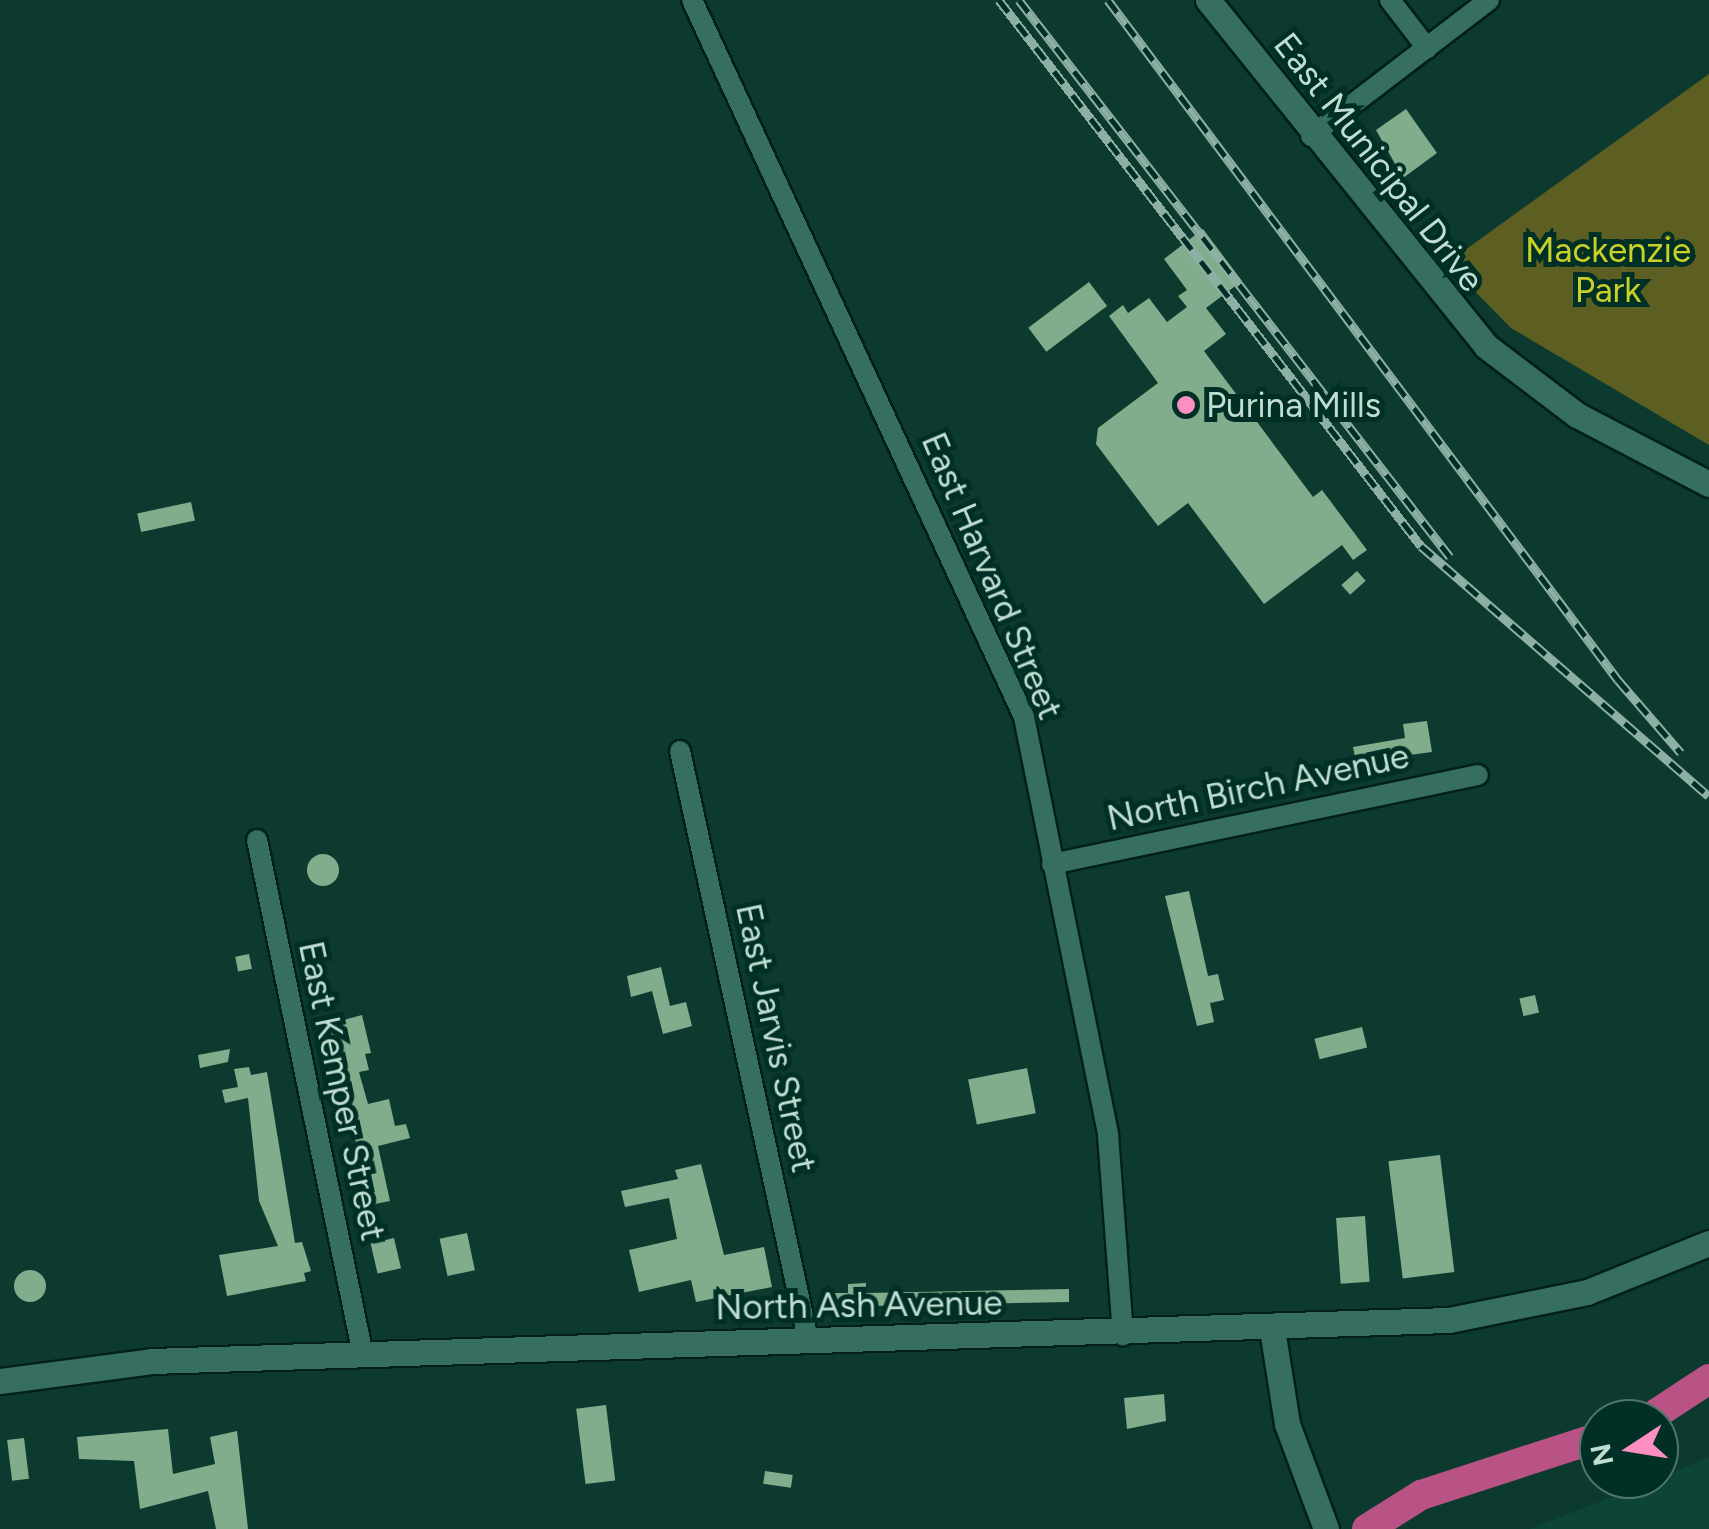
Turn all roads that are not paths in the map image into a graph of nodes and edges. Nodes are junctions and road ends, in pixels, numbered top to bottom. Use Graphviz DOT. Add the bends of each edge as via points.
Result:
graph roads {
  1 [pos="692,0"];
  2 [pos="1208,0"];
  3 [pos="1390,0"];
  4 [pos="1489,0"];
  5 [pos="1427,48"];
  6 [pos="1311,136"];
  7 [pos="1709,484"];
  8 [pos="680,751"];
  9 [pos="1478,775"];
  10 [pos="257,840"];
  11 [pos="1052,864"];
  12 [pos="1709,1243"];
  13 [pos="1272,1329"];
  14 [pos="1123,1335"];
  15 [pos="808,1340"];
  16 [pos="362,1355"];
  17 [pos="0,1380"];
  18 [pos="1326,1529"];
  1 -- 11 [label="street, East Harvard Street" via="1011,685 1024,717"];
  2 -- 6 [label="street, East Municipal Drive"];
  3 -- 5 [label="street"];
  4 -- 5 [label="street"];
  5 -- 6 [label="street"];
  6 -- 7 [label="street, East Municipal Drive" via="1486,346 1577,415"];
  8 -- 15 [label="street, East Jarvis Street"];
  9 -- 11 [label="street, North Birch Avenue"];
  10 -- 16 [label="street, East Kemper Street"];
  11 -- 14 [label="street, East Harvard Street" via="1108,1136"];
  12 -- 13 [label="street, North Ash Avenue" via="1586,1292 1516,1307 1449,1320"];
  13 -- 14 [label="street, North Ash Avenue"];
  13 -- 18 [label="street" via="1287,1424"];
  14 -- 15 [label="street, North Ash Avenue"];
  15 -- 16 [label="street, North Ash Avenue"];
  16 -- 17 [label="street, North Ash Avenue" via="151,1361"];
}
